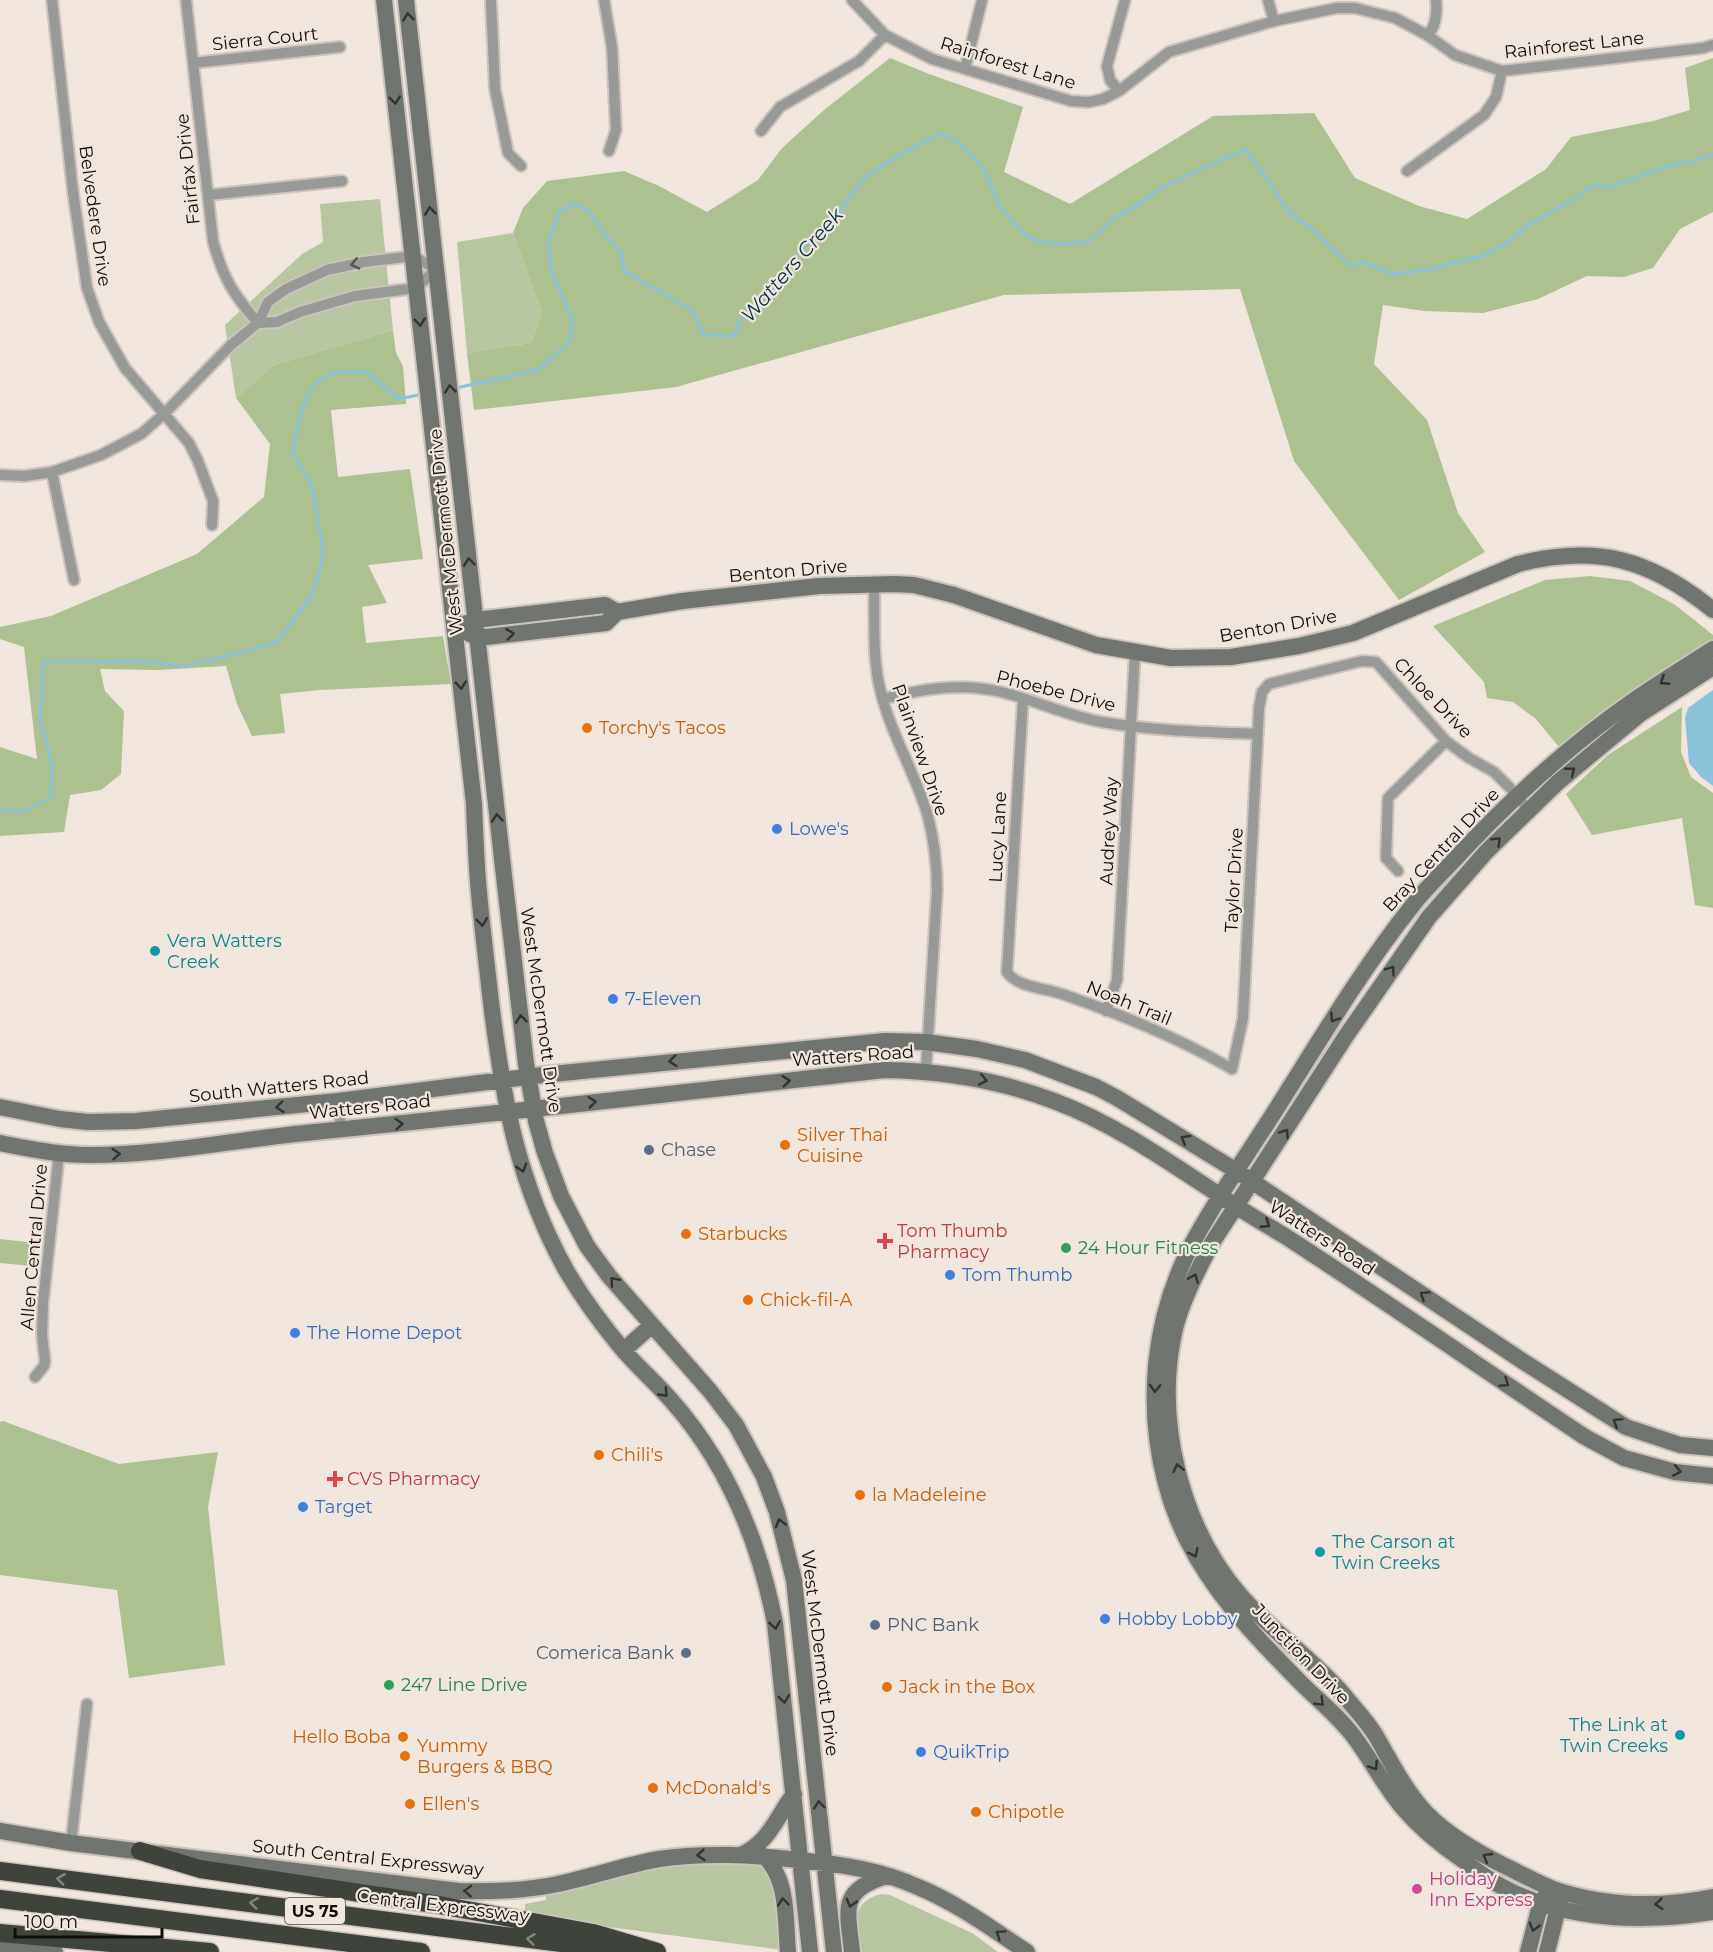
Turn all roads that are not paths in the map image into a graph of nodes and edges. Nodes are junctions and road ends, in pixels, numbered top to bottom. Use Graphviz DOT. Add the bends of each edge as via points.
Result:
graph roads {
  1 [pos="52,0"];
  2 [pos="186,0"];
  3 [pos="384,0"];
  4 [pos="406,0"];
  5 [pos="604,0"];
  6 [pos="852,0"];
  7 [pos="982,0"];
  8 [pos="1125,0"];
  9 [pos="1268,0"];
  10 [pos="1436,0"];
  11 [pos="493,1"];
  12 [pos="1274,21"];
  13 [pos="885,35"];
  14 [pos="1427,35"];
  15 [pos="1713,45"];
  16 [pos="340,47"];
  17 [pos="193,63"];
  18 [pos="965,69"];
  19 [pos="1503,71"];
  20 [pos="1119,91"];
  21 [pos="761,131"];
  22 [pos="609,151"];
  23 [pos="521,166"];
  24 [pos="1407,171"];
  25 [pos="342,181"];
  26 [pos="208,195"];
  27 [pos="412,256"];
  28 [pos="436,269"];
  29 [pos="416,288"];
  30 [pos="258,323"];
  31 [pos="164,414"];
  32 [pos="52,472"];
  33 [pos="0,475"];
  34 [pos="212,525"];
  35 [pos="74,580"];
  36 [pos="874,584"];
  37 [pos="1713,610"];
  38 [pos="617,612"];
  39 [pos="475,620"];
  40 [pos="454,627"];
  41 [pos="477,638"];
  42 [pos="1713,649"];
  43 [pos="1135,652"];
  44 [pos="1713,667"];
  45 [pos="1262,692"];
  46 [pos="1023,698"];
  47 [pos="883,699"];
  48 [pos="1132,726"];
  49 [pos="1258,734"];
  50 [pos="1446,741"];
  51 [pos="1518,796"];
  52 [pos="1528,811"];
  53 [pos="1398,871"];
  54 [pos="504,876"];
  55 [pos="478,879"];
  56 [pos="1010,977"];
  57 [pos="1106,1011"];
  58 [pos="926,1042"];
  59 [pos="1232,1069"];
  60 [pos="926,1071"];
  61 [pos="528,1077"];
  62 [pos="501,1081"];
  63 [pos="338,1101"];
  64 [pos="0,1107"];
  65 [pos="534,1109"];
  66 [pos="507,1112"];
  67 [pos="341,1130"];
  68 [pos="0,1143"];
  69 [pos="57,1152"];
  70 [pos="1235,1170"];
  71 [pos="1251,1181"];
  72 [pos="1220,1196"];
  73 [pos="1236,1205"];
  74 [pos="1168,1304"];
  75 [pos="652,1325"];
  76 [pos="624,1350"];
  77 [pos="1170,1364"];
  78 [pos="35,1377"];
  79 [pos="1713,1448"];
  80 [pos="1713,1476"];
  81 [pos="794,1580"];
  82 [pos="767,1584"];
  83 [pos="1236,1615"];
  84 [pos="1304,1656"];
  85 [pos="87,1704"];
  86 [pos="794,1794"];
  87 [pos="0,1832"];
  88 [pos="71,1843"];
  89 [pos="140,1851"];
  90 [pos="743,1854"];
  91 [pos="764,1856"];
  92 [pos="801,1860"];
  93 [pos="825,1863"];
  94 [pos="0,1871"];
  95 [pos="887,1876"];
  96 [pos="1555,1889"];
  97 [pos="1713,1897"];
  98 [pos="0,1899"];
  99 [pos="1541,1902"];
  100 [pos="1558,1908"];
  101 [pos="1713,1912"];
  102 [pos="0,1933"];
  103 [pos="0,1946"];
  104 [pos="359,1949"];
  105 [pos="55,1952"];
  106 [pos="210,1952"];
  107 [pos="421,1952"];
  108 [pos="631,1952"];
  109 [pos="657,1952"];
  110 [pos="788,1952"];
  111 [pos="810,1952"];
  112 [pos="834,1952"];
  113 [pos="852,1952"];
  114 [pos="1027,1952"];
  115 [pos="1528,1952"];
  116 [pos="1547,1952"];
  1 -- 31 [label="street, Belvedere Drive" via="87,288 99,322 120,361"];
  2 -- 17 [label="street, Fairfax Drive"];
  3 -- 27 [label="main road, West McDermott Drive, one-way"];
  28 -- 4 [label="main road, West McDermott Drive, one-way"];
  5 -- 22 [label="street" via="612,47 616,130"];
  6 -- 13 [label="street, Rainforest Lane"];
  7 -- 18 [label="street"];
  8 -- 20 [label="street" via="1107,66 1110,80"];
  9 -- 12 [label="street"];
  10 -- 14 [label="street" via="1437,12"];
  11 -- 23 [label="street" via="495,89 508,153"];
  12 -- 14 [label="street, Rainforest Lane" via="1355,8 1395,18"];
  12 -- 20 [label="street, Rainforest Lane" via="1168,52"];
  13 -- 18 [label="street, Rainforest Lane" via="932,59"];
  13 -- 21 [label="street" via="859,61 780,107"];
  14 -- 19 [label="street, Rainforest Lane" via="1455,55"];
  15 -- 19 [label="street, Rainforest Lane"];
  16 -- 17 [label="street, Sierra Court"];
  17 -- 26 [label="street, Fairfax Drive"];
  18 -- 20 [label="street, Rainforest Lane" via="1071,101 1096,101"];
  19 -- 24 [label="street" via="1496,97 1484,115"];
  25 -- 26 [label="street"];
  26 -- 30 [label="street, Fairfax Drive" via="213,241 225,279"];
  27 -- 28 [label="street"];
  27 -- 29 [label="main road, West McDermott Drive"];
  27 -- 30 [label="street, one-way" via="327,270 268,302"];
  28 -- 29 [label="street"];
  39 -- 28 [label="main road, West McDermott Drive, one-way"];
  29 -- 30 [label="street" via="356,296 277,322"];
  29 -- 40 [label="main road, West McDermott Drive, one-way"];
  30 -- 31 [label="street"];
  31 -- 32 [label="street" via="141,434 101,455"];
  31 -- 34 [label="street, Belvedere Drive" via="189,443 198,461 213,501"];
  32 -- 33 [label="street"];
  32 -- 35 [label="street"];
  36 -- 38 [label="main road, Benton Drive" via="682,601"];
  36 -- 43 [label="main road, Benton Drive" via="914,585 954,595 1096,645"];
  36 -- 47 [label="street, Plainview Drive" via="875,662"];
  37 -- 43 [label="main road, Benton Drive" via="1686,588 1632,563 1577,555 1518,564 1378,623 1324,641 1231,657 1171,658"];
  38 -- 39 [label="main road, Benton Drive" via="605,605"];
  41 -- 38 [label="main road, Benton Drive, one-way" via="606,623"];
  39 -- 40 [label="main road, Benton Drive"];
  39 -- 41 [label="main road, West McDermott Drive"];
  40 -- 41 [label="main road"];
  40 -- 55 [label="main road, West McDermott Drive, one-way" via="474,804"];
  54 -- 41 [label="main road, West McDermott Drive, one-way"];
  42 -- 51 [label="main road, Bray Central Drive, one-way" via="1604,722"];
  43 -- 48 [label="street, Audrey Way"];
  52 -- 44 [label="main road, Bray Central Drive, one-way" via="1640,714"];
  45 -- 49 [label="street, Taylor Drive"];
  45 -- 50 [label="street, Chloe Drive" via="1276,681 1362,661 1376,662"];
  46 -- 47 [label="street, Phoebe Drive" via="965,687"];
  46 -- 48 [label="street, Phoebe Drive" via="1101,722"];
  46 -- 56 [label="street, Lucy Lane" via="1007,963"];
  47 -- 58 [label="street, Plainview Drive" via="927,812 937,864"];
  48 -- 49 [label="street, Phoebe Drive"];
  48 -- 57 [label="street, Audrey Way" via="1117,980"];
  49 -- 59 [label="street, Taylor Drive" via="1243,1018"];
  50 -- 51 [label="street, Chloe Drive" via="1494,772"];
  50 -- 53 [label="street" via="1388,798 1386,858"];
  51 -- 52 [label="street, Chloe Drive"];
  51 -- 70 [label="main road, Bray Central Drive, one-way" via="1414,904"];
  71 -- 52 [label="main road, Bray Central Drive, one-way" via="1429,917"];
  54 -- 55 [label="main road"];
  61 -- 54 [label="main road, West McDermott Drive, one-way"];
  55 -- 62 [label="main road, West McDermott Drive, one-way"];
  56 -- 57 [label="street, Noah Trail"];
  57 -- 59 [label="street, Noah Trail" via="1169,1036"];
  58 -- 60 [label="street, Plainview Drive"];
  58 -- 61 [label="main road, Watters Road, one-way" via="885,1041"];
  70 -- 58 [label="main road, Watters Road, one-way" via="1117,1098 1062,1073 1025,1060"];
  65 -- 60 [label="main road, Watters Road, one-way" via="885,1070"];
  60 -- 72 [label="main road, Watters Road, one-way" via="999,1083 1054,1101 1138,1143"];
  61 -- 62 [label="main road, Watters Road"];
  61 -- 65 [label="main road, West McDermott Drive"];
  62 -- 63 [label="main road, South Watters Road"];
  62 -- 66 [label="main road, West McDermott Drive"];
  63 -- 64 [label="main road, South Watters Road, one-way" via="136,1121 88,1122"];
  63 -- 67 [label="street"];
  65 -- 66 [label="main road, Watters Road"];
  75 -- 65 [label="main road, West McDermott Drive, one-way" via="609,1275 573,1222 553,1176"];
  67 -- 66 [label="main road, Watters Road, one-way"];
  66 -- 76 [label="main road, West McDermott Drive, one-way" via="545,1229 591,1310"];
  69 -- 67 [label="main road, Watters Road, one-way" via="134,1153"];
  68 -- 69 [label="main road, Watters Road"];
  69 -- 78 [label="street, Allen Central Drive" via="43,1303 45,1361"];
  70 -- 71 [label="main road, Watters Road"];
  70 -- 72 [label="main road, Bray Central Drive"];
  71 -- 73 [label="main road, Bray Central Drive"];
  79 -- 71 [label="main road, Watters Road, one-way" via="1680,1445 1626,1427"];
  72 -- 73 [label="main road, Watters Road"];
  72 -- 74 [label="main road, Junction Drive" via="1191,1246"];
  77 -- 73 [label="main road, Junction Drive, one-way" via="1174,1332 1195,1276"];
  73 -- 80 [label="main road, Watters Road, one-way" via="1585,1437 1624,1458 1676,1472"];
  74 -- 77 [label="main road" via="1173,1319 1168,1345"];
  74 -- 83 [label="main road, Junction Drive, one-way" via="1154,1384 1156,1435 1165,1482 1183,1532 1201,1566"];
  75 -- 76 [label="main road"];
  81 -- 75 [label="main road, West McDermott Drive, one-way" via="777,1512 751,1451 710,1391"];
  76 -- 82 [label="main road, West McDermott Drive, one-way" via="695,1430 730,1486"];
  84 -- 77 [label="main road, Junction Drive, one-way" via="1240,1596 1195,1524 1185,1500 1170,1434"];
  81 -- 82 [label="main road"];
  93 -- 81 [label="main road, West McDermott Drive, one-way"];
  82 -- 86 [label="main road, West McDermott Drive, one-way"];
  83 -- 84 [label="main road" via="1293,1657"];
  83 -- 99 [label="main road, Junction Drive, one-way" via="1354,1736 1402,1807 1422,1828 1480,1873"];
  96 -- 84 [label="main road, Junction Drive, one-way" via="1459,1841 1426,1813 1358,1712"];
  85 -- 88 [label="street"];
  86 -- 90 [label="main road" via="771,1832"];
  86 -- 92 [label="main road, West McDermott Drive"];
  87 -- 88 [label="main road, South Central Expressway"];
  88 -- 89 [label="main road, South Central Expressway"];
  90 -- 89 [label="main road, South Central Expressway, one-way" via="659,1859 556,1884 492,1892 429,1888"];
  89 -- 109 [label="highway" via="200,1869 434,1904 593,1933"];
  90 -- 91 [label="main road, South Central Expressway"];
  91 -- 92 [label="main road, South Central Expressway"];
  110 -- 91 [label="main road, one-way" via="782,1885 776,1869"];
  92 -- 93 [label="main road, South Central Expressway"];
  92 -- 111 [label="main road, West McDermott Drive"];
  93 -- 95 [label="main road, South Central Expressway"];
  93 -- 112 [label="main road, West McDermott Drive"];
  108 -- 94 [label="highway, Central Expressway / US 75, one-way"];
  95 -- 113 [label="main road, one-way" via="868,1881 854,1892 848,1912"];
  114 -- 95 [label="main road, South Central Expressway, one-way" via="937,1895"];
  97 -- 96 [label="main road, Junction Drive, one-way" via="1622,1904"];
  96 -- 99 [label="main road"];
  96 -- 100 [label="main road"];
  98 -- 104 [label="highway, US 75"];
  99 -- 100 [label="main road, Junction Drive"];
  99 -- 115 [label="main road, one-way"];
  100 -- 101 [label="main road, Junction Drive" via="1638,1919"];
  100 -- 116 [label="main road"];
  102 -- 106 [label="highway"];
  103 -- 105 [label="main road"];
  104 -- 107 [label="highway, US 75"];
}
